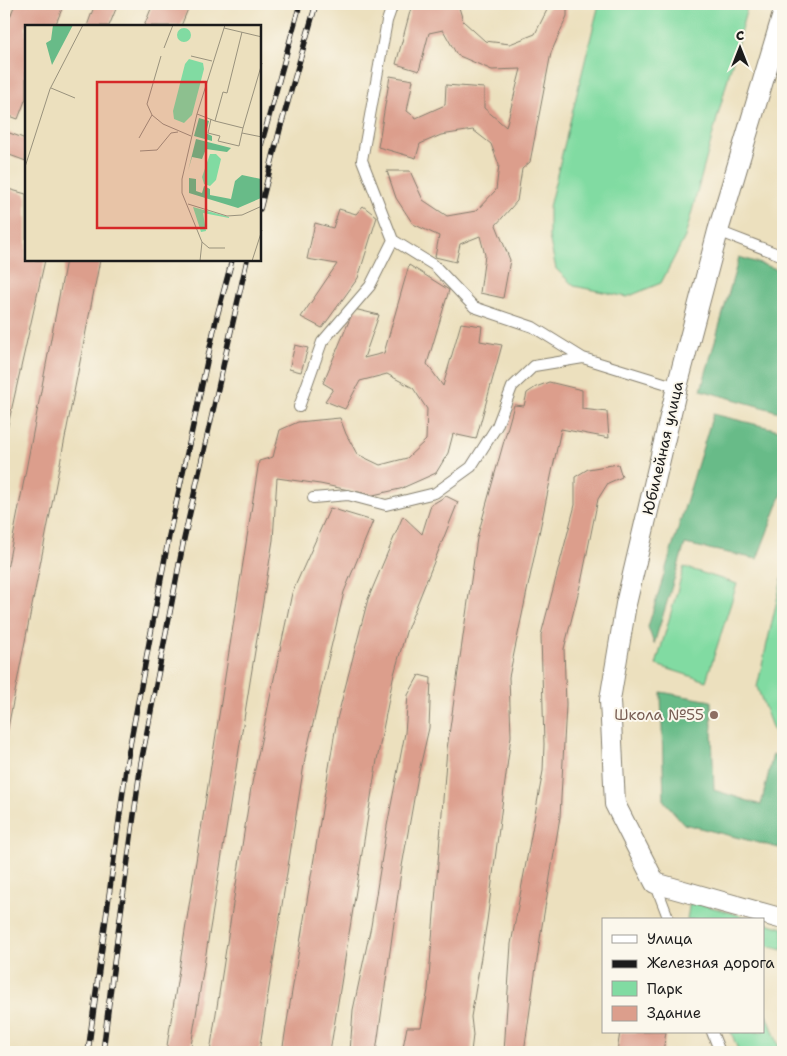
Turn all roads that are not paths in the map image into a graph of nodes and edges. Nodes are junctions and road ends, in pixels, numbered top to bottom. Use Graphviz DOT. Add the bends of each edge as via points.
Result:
graph roads {
  1 [pos="393,4"];
  2 [pos="783,14"];
  3 [pos="718,232"];
  4 [pos="393,240"];
  5 [pos="783,256"];
  6 [pos="583,358"];
  7 [pos="678,386"];
  8 [pos="299,407"];
  9 [pos="313,498"];
  10 [pos="655,884"];
  11 [pos="668,918"];
  12 [pos="783,919"];
  13 [pos="713,1034"];
  14 [pos="720,1052"];
  1 -- 4 [label="lane" via="362,160"];
  2 -- 3 [label="street, Юбилейная улица"];
  3 -- 5 [label="lane"];
  3 -- 7 [label="street, Юбилейная улица"];
  4 -- 6 [label="lane" via="435,266 474,307 533,327"];
  4 -- 8 [label="lane" via="370,286 322,342"];
  6 -- 7 [label="lane"];
  6 -- 9 [label="lane" via="534,366 512,387 497,426 470,467 436,492 386,505 348,495"];
  7 -- 10 [label="street, Юбилейная улица" via="626,604 610,700 615,804"];
  10 -- 11 [label="lane"];
  10 -- 12 [label="street"];
  13 -- 14 [label="lane"];
}
